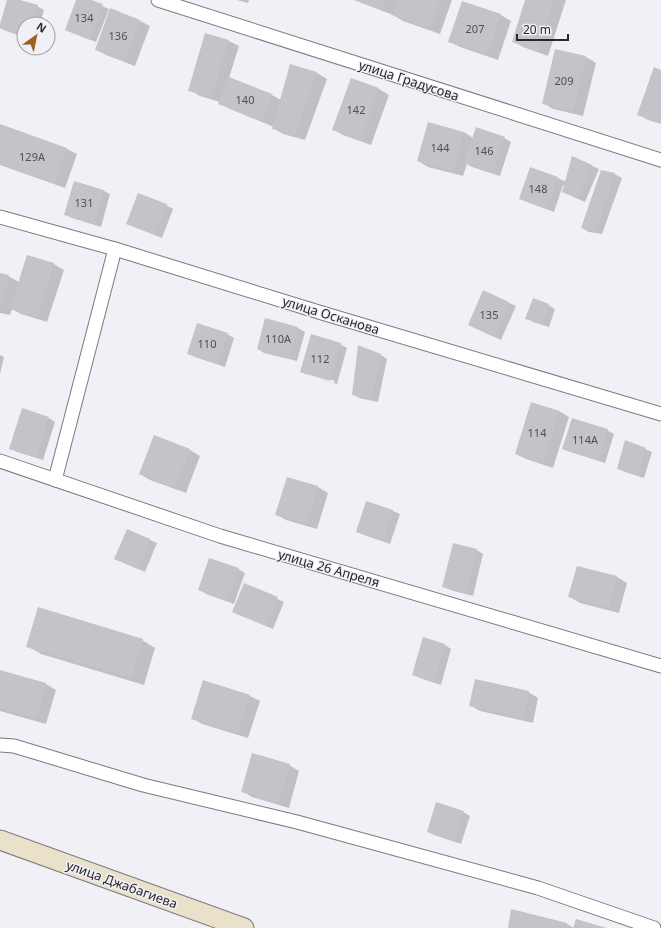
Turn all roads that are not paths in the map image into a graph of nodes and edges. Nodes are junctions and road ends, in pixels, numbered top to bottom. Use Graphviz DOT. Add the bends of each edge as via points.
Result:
graph roads {
  1 [pos="158,0"];
  2 [pos="661,160"];
  3 [pos="0,217"];
  4 [pos="115,250"];
  5 [pos="661,414"];
  6 [pos="0,460"];
  7 [pos="55,480"];
  8 [pos="661,666"];
  9 [pos="0,744"];
  10 [pos="0,840"];
  11 [pos="244,928"];
  12 [pos="654,928"];
  1 -- 2 [label="street, улица Градусова"];
  3 -- 4 [label="street, улица Осканова"];
  4 -- 5 [label="street, улица Осканова"];
  4 -- 7 [label="street"];
  6 -- 7 [label="street, улица 26 Апреля"];
  7 -- 8 [label="street, улица 26 Апреля" via="220,536"];
  9 -- 12 [label="street" via="538,888"];
  10 -- 11 [label="main road, улица Джабагиева"];
}
